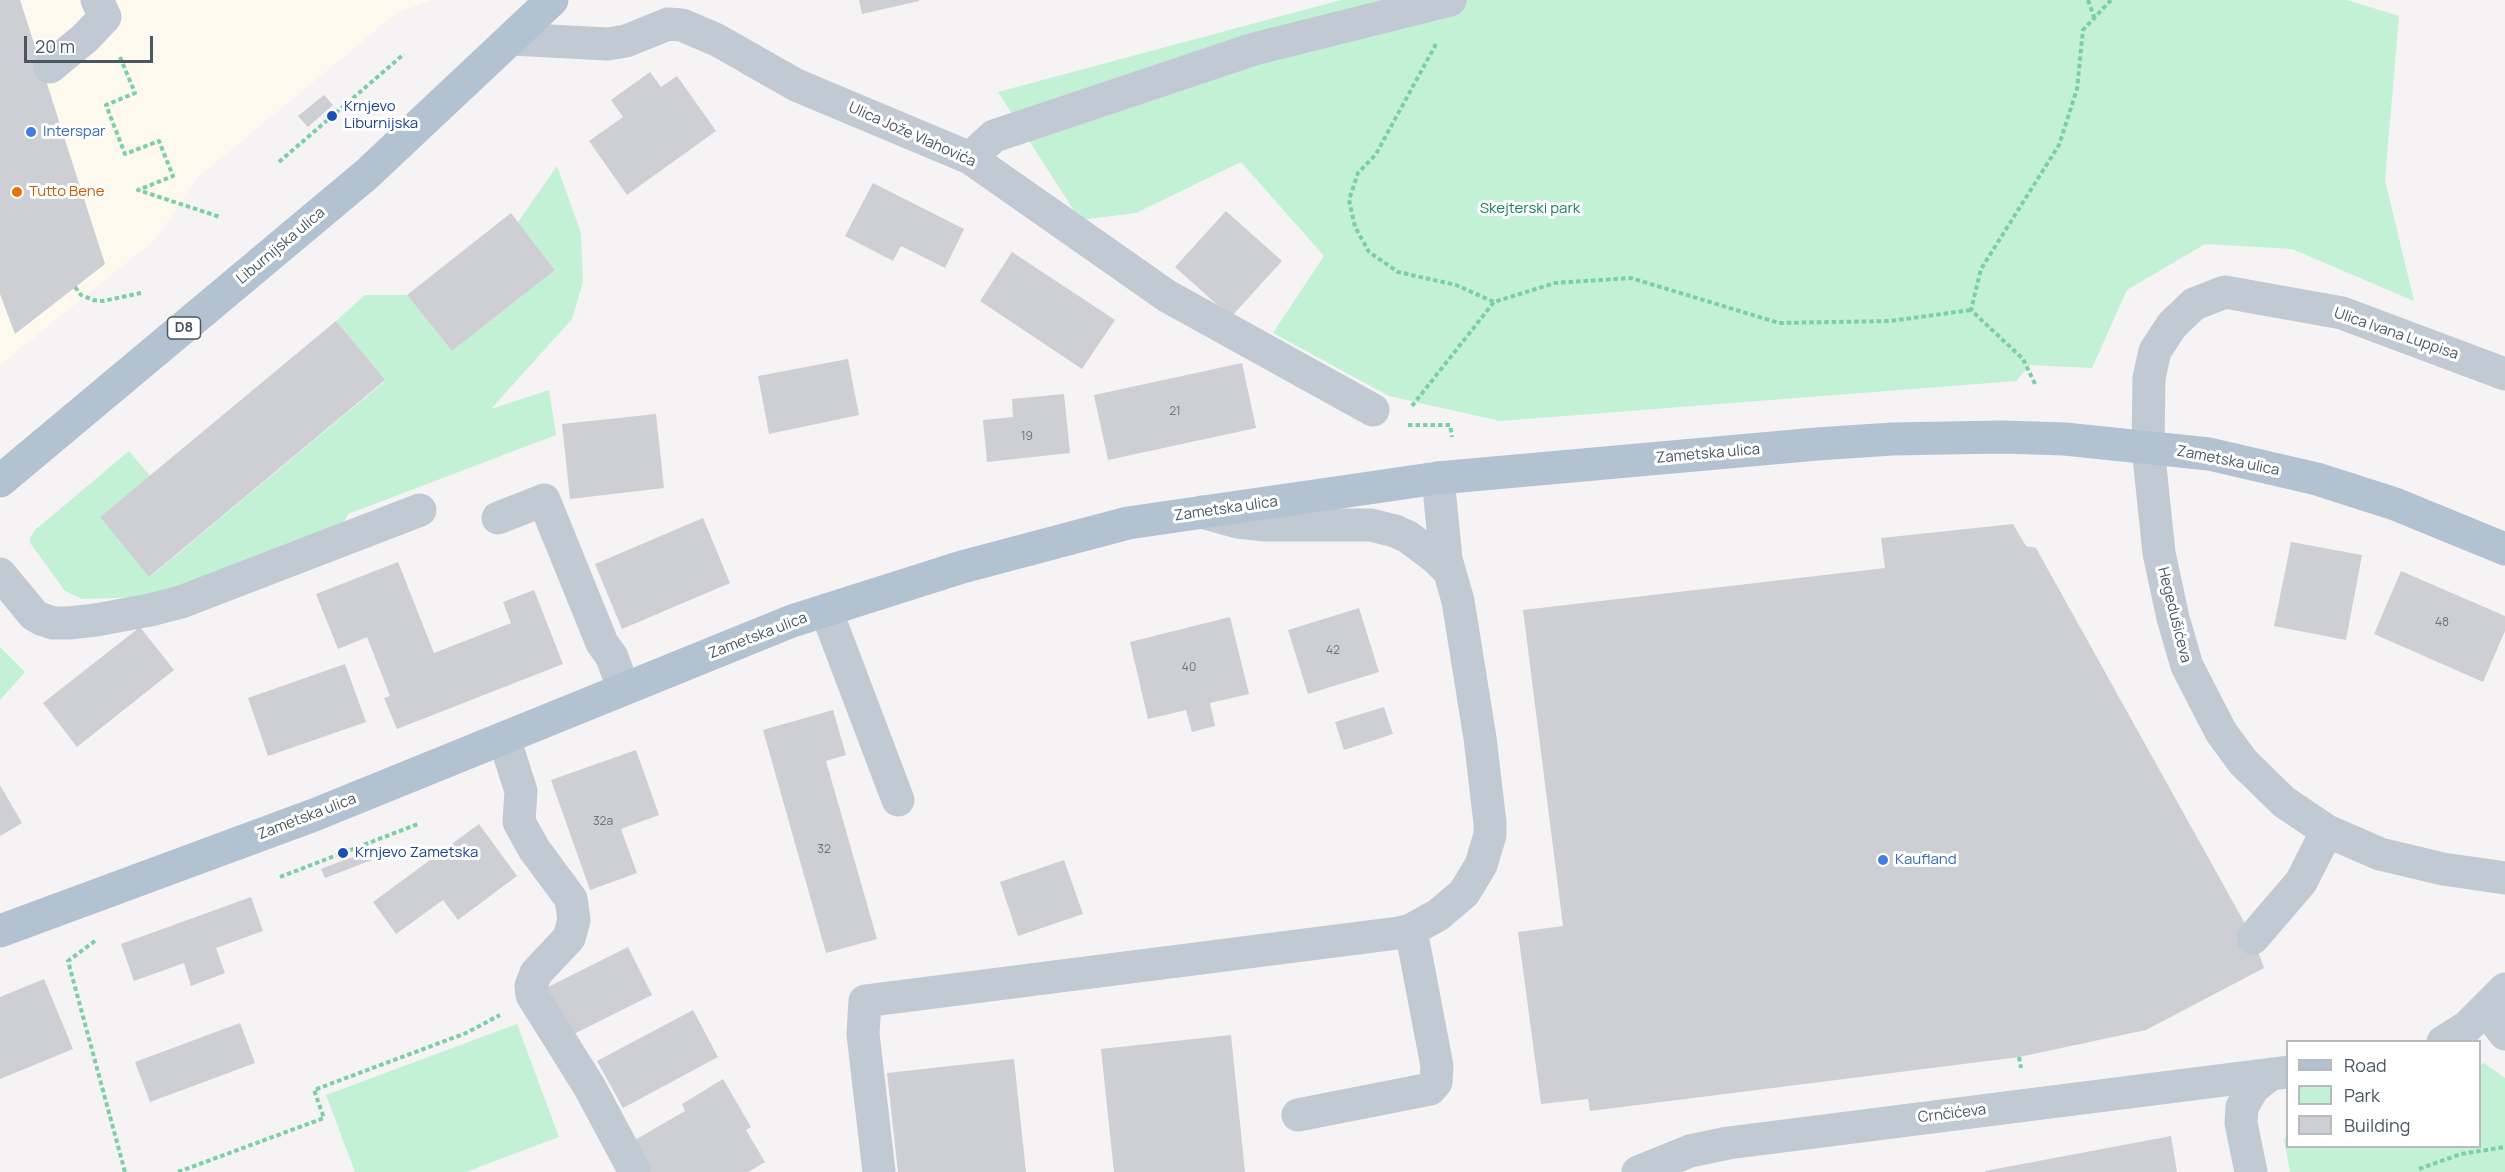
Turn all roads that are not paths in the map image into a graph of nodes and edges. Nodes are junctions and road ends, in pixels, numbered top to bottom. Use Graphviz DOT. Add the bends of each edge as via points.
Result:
graph roads {
  1 [pos="552,0"];
  2 [pos="1443,2"];
  3 [pos="101,8"];
  4 [pos="511,39"];
  5 [pos="50,67"];
  6 [pos="970,158"];
  7 [pos="2505,374"];
  8 [pos="1373,410"];
  9 [pos="2148,447"];
  10 [pos="1438,478"];
  11 [pos="0,481"];
  12 [pos="420,510"];
  13 [pos="1202,512"];
  14 [pos="498,518"];
  15 [pos="2505,549"];
  16 [pos="1449,571"];
  17 [pos="0,574"];
  18 [pos="826,610"];
  19 [pos="623,688"];
  20 [pos="504,738"];
  21 [pos="898,801"];
  22 [pos="2327,831"];
  23 [pos="2505,878"];
  24 [pos="1411,930"];
  25 [pos="0,931"];
  26 [pos="2253,938"];
  27 [pos="2499,1011"];
  28 [pos="2445,1040"];
  29 [pos="2279,1073"];
  30 [pos="1298,1114"];
  31 [pos="635,1172"];
  32 [pos="879,1172"];
  33 [pos="1638,1172"];
  34 [pos="2251,1172"];
  1 -- 4 [label="main road, Liburnijska ulica / D8"];
  2 -- 6 [label="street" via="1232,56 993,136"];
  3 -- 5 [label="street" via="85,39"];
  4 -- 6 [label="street, Ulica Jože Vlahovića" via="608,44 668,24 682,25 717,40 796,85"];
  4 -- 11 [label="main road, Liburnijska ulica / D8" via="367,174"];
  6 -- 8 [label="street, Ulica Jože Vlahovića" via="1167,296"];
  7 -- 9 [label="street, Ulica Ivana Luppisa" via="2342,313 2225,292 2194,304 2172,325 2155,351 2149,378"];
  9 -- 10 [label="main road, Zametska ulica" via="2002,436 1892,439"];
  9 -- 15 [label="main road, Zametska ulica" via="2210,454 2317,479 2395,504"];
  9 -- 22 [label="street, Hegedušićeva" via="2159,553 2187,666 2221,732 2243,762 2284,802"];
  10 -- 13 [label="main road, Zametska ulica"];
  10 -- 16 [label="street"];
  12 -- 17 [label="street" via="181,602 96,620 61,623 41,619"];
  13 -- 16 [label="street" via="1265,525 1371,525 1395,531"];
  13 -- 18 [label="main road, Zametska ulica" via="1117,526 962,567"];
  14 -- 19 [label="street" via="544,500"];
  16 -- 24 [label="street" via="1458,601 1480,738 1490,835 1481,865 1464,892 1438,915"];
  18 -- 19 [label="main road, Zametska ulica"];
  18 -- 21 [label="street"];
  19 -- 20 [label="main road, Zametska ulica"];
  20 -- 25 [label="main road, Zametska ulica" via="314,815"];
  20 -- 31 [label="street" via="521,791 519,822 571,899 574,920 569,938 536,973 532,995 589,1086"];
  22 -- 23 [label="street, Hegedušićeva" via="2380,854 2443,870"];
  22 -- 26 [label="street" via="2301,882"];
  24 -- 30 [label="street" via="1437,1066 1436,1082 1430,1089"];
  24 -- 32 [label="street" via="865,1001 863,1034"];
  27 -- 28 [label="street"];
  29 -- 33 [label="street, Crnčićeva" via="1728,1143 1689,1150"];
  29 -- 34 [label="street, Crnčićeva" via="2253,1088 2242,1107 2241,1123"];
}
